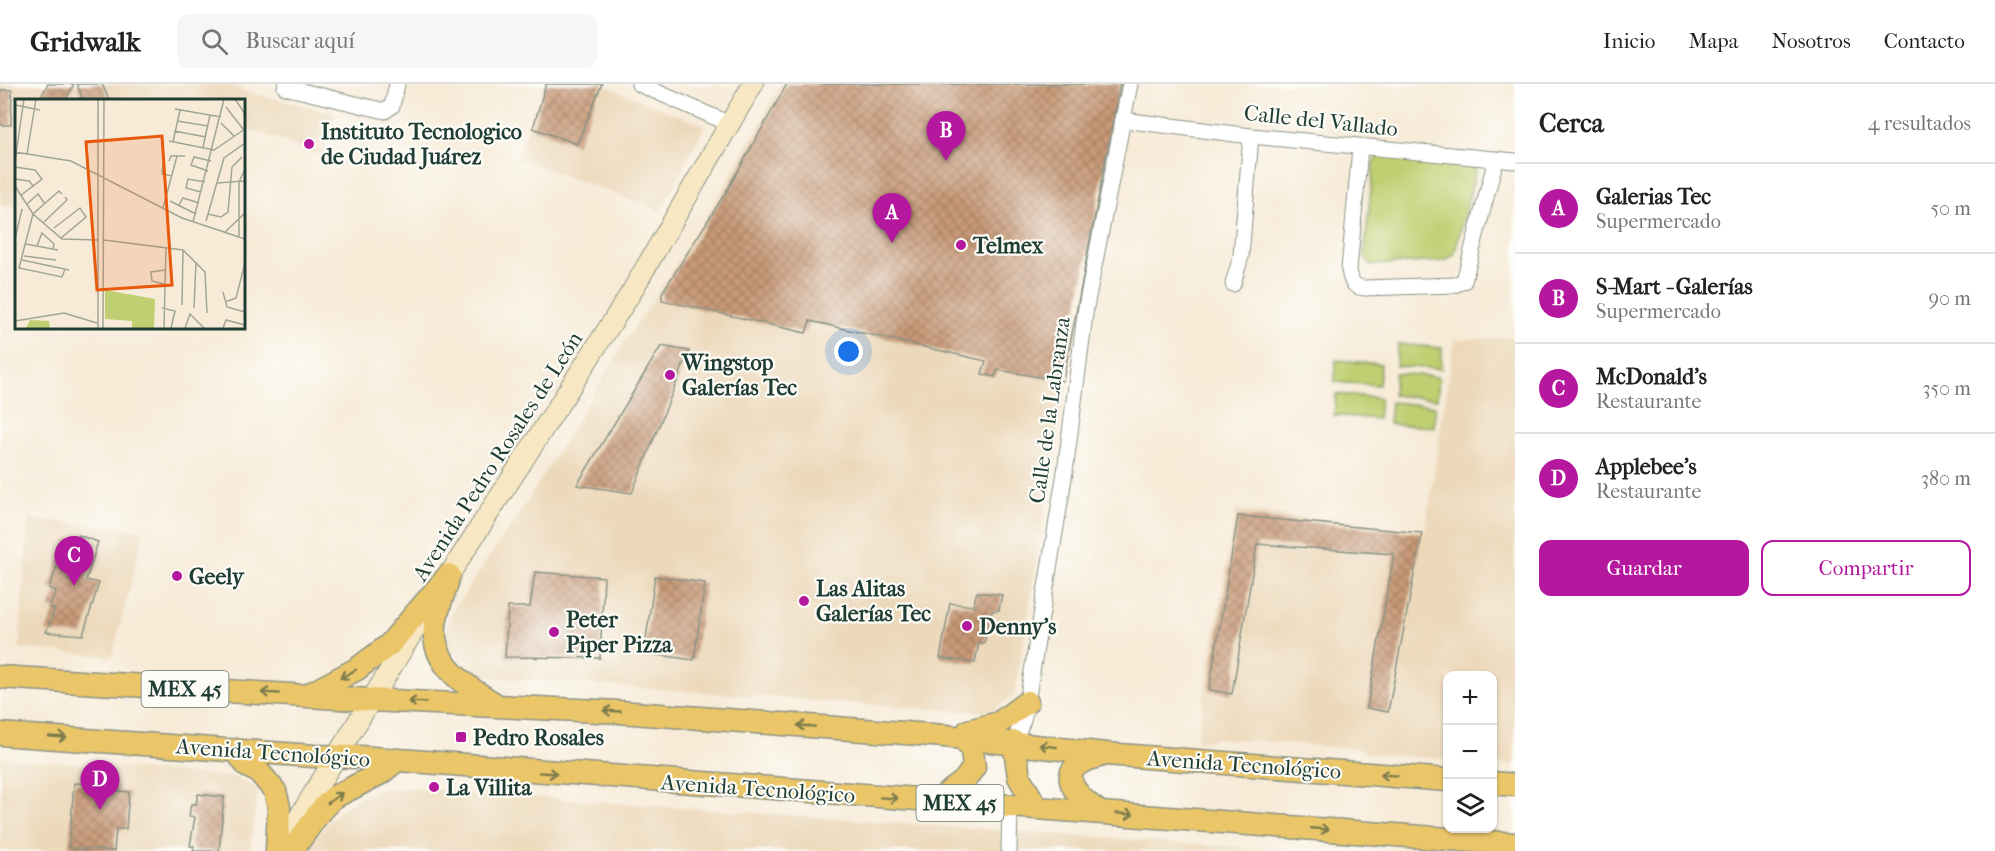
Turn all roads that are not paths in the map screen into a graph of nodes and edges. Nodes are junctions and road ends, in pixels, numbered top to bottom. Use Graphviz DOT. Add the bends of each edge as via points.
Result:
graph roads {
  1 [pos="397,84"];
  2 [pos="639,84"];
  3 [pos="753,84"];
  4 [pos="1130,84"];
  5 [pos="285,87"];
  6 [pos="1123,120"];
  7 [pos="730,124"];
  8 [pos="1251,136"];
  9 [pos="1360,148"];
  10 [pos="1496,159"];
  11 [pos="1515,161"];
  12 [pos="1233,284"];
  13 [pos="449,575"];
  14 [pos="0,677"];
  15 [pos="138,687"];
  16 [pos="0,690"];
  17 [pos="308,695"];
  18 [pos="371,700"];
  19 [pos="1027,702"];
  20 [pos="496,705"];
  21 [pos="0,734"];
  22 [pos="954,736"];
  23 [pos="1014,742"];
  24 [pos="236,750"];
  25 [pos="1106,754"];
  26 [pos="336,757"];
  27 [pos="396,761"];
  28 [pos="1443,780"];
  29 [pos="1497,783"];
  30 [pos="1515,785"];
  31 [pos="937,801"];
  32 [pos="1010,807"];
  33 [pos="1037,808"];
  34 [pos="1099,812"];
  35 [pos="1515,844"];
  36 [pos="278,851"];
  37 [pos="1009,851"];
  1 -- 5 [label="street" via="392,106 382,111"];
  2 -- 7 [label="street"];
  3 -- 7 [label="main road, Avenida Pedro Rosales de León"];
  4 -- 6 [label="street, Calle de la Labranza"];
  6 -- 8 [label="street, Calle del Vallado"];
  6 -- 19 [label="street, Calle de la Labranza" via="1086,306 1065,472"];
  7 -- 13 [label="main road, Avenida Pedro Rosales de León" via="629,296"];
  8 -- 9 [label="street, Calle del Vallado"];
  8 -- 12 [label="street" via="1241,255"];
  9 -- 10 [label="street, Calle del Vallado"];
  9 -- 10 [label="street" via="1349,270 1354,285 1365,288 1454,285 1464,281"];
  10 -- 11 [label="street, Calle del Vallado"];
  13 -- 17 [label="main road, one-way" via="389,645 357,669"];
  13 -- 18 [label="main road, Avenida Pedro Rosales de León"];
  13 -- 20 [label="main road" via="435,629 439,655 449,671"];
  14 -- 15 [label="main road, Avenida Tecnológico / MEX 45"];
  15 -- 16 [label="main road" via="87,697"];
  17 -- 15 [label="main road, Avenida Tecnológico / MEX 45, one-way"];
  17 -- 18 [label="main road, Avenida Tecnológico / MEX 45"];
  20 -- 18 [label="main road, Avenida Tecnológico / MEX 45, one-way"];
  18 -- 26 [label="main road, Avenida Pedro Rosales de León"];
  19 -- 22 [label="main road" via="999,723"];
  19 -- 23 [label="street, Calle de la Labranza"];
  22 -- 20 [label="main road, Avenida Tecnológico / MEX 45, one-way"];
  21 -- 24 [label="main road, Avenida Tecnológico / MEX 45, one-way"];
  22 -- 23 [label="main road, Avenida Tecnológico / MEX 45"];
  22 -- 31 [label="main road" via="972,750 974,767 964,781"];
  25 -- 23 [label="main road, Avenida Tecnológico / MEX 45, one-way"];
  23 -- 32 [label="main road"];
  23 -- 33 [label="main road" via="1019,777"];
  24 -- 26 [label="main road, Avenida Tecnológico / MEX 45"];
  24 -- 36 [label="main road" via="275,792 279,807"];
  28 -- 25 [label="main road, Avenida Tecnológico / MEX 45, one-way"];
  25 -- 34 [label="main road" via="1082,762 1072,774 1075,791"];
  26 -- 27 [label="main road, Avenida Tecnológico / MEX 45"];
  26 -- 36 [label="main road, Avenida Pedro Rosales de León"];
  27 -- 31 [label="main road, Avenida Tecnológico / MEX 45, one-way"];
  36 -- 27 [label="main road, one-way" via="296,844 334,797"];
  29 -- 30 [label="main road"];
  31 -- 32 [label="main road, Avenida Tecnológico / MEX 45"];
  32 -- 33 [label="main road, Avenida Tecnológico / MEX 45"];
  32 -- 37 [label="street"];
  33 -- 34 [label="main road, Avenida Tecnológico / MEX 45"];
  34 -- 35 [label="main road, Avenida Tecnológico / MEX 45, one-way"];
}
